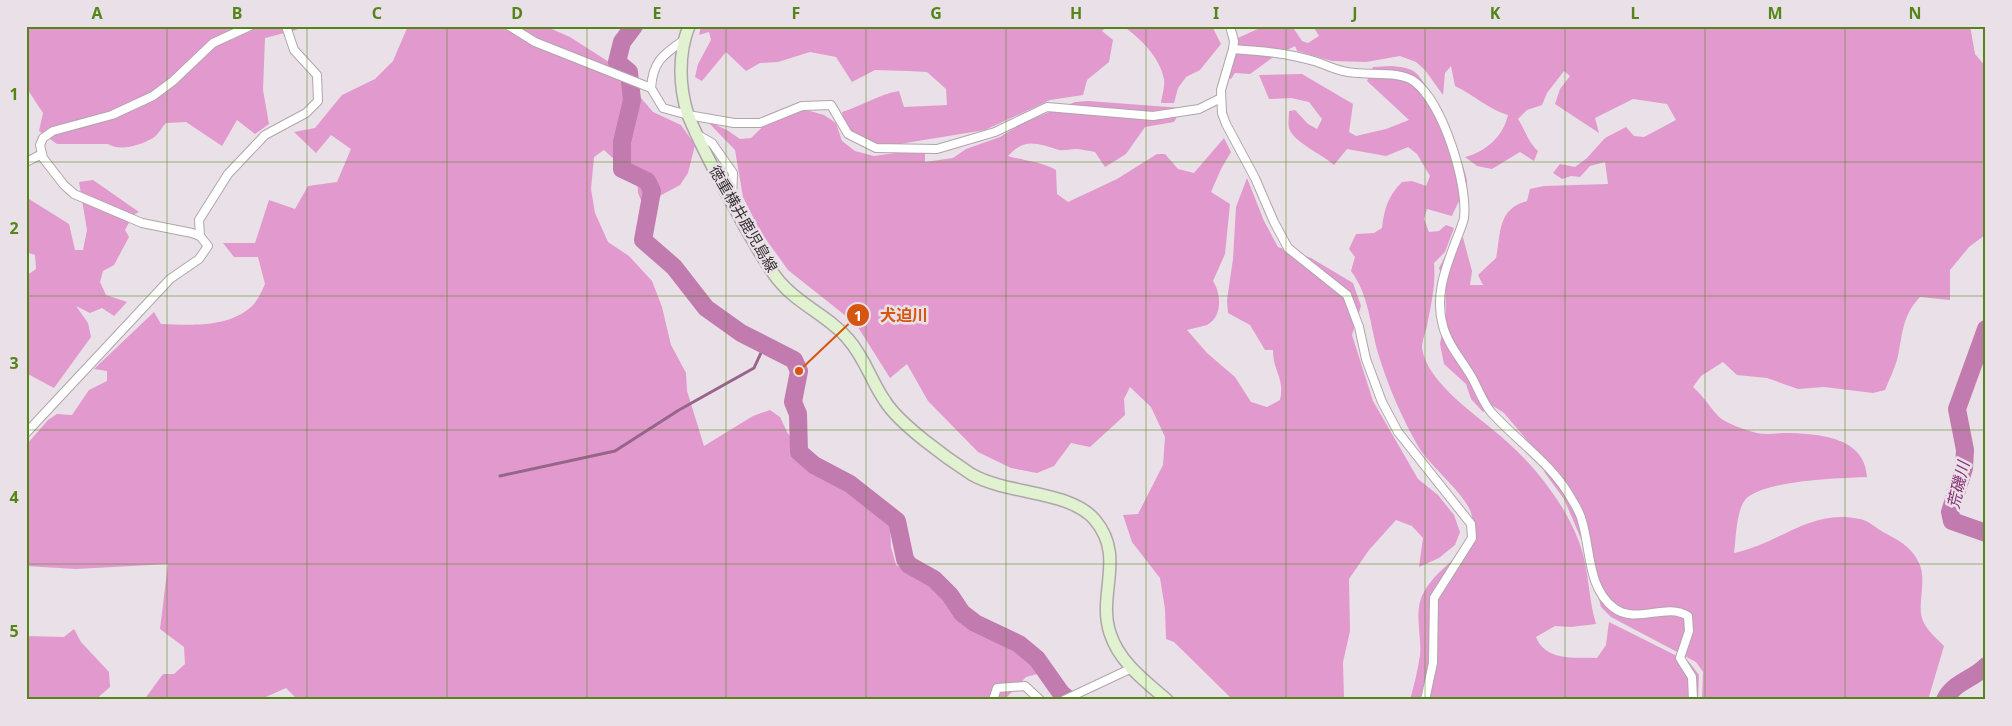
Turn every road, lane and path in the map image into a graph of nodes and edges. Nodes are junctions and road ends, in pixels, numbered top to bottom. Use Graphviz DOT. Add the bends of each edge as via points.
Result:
graph roads {
  1 [pos="250,26"];
  2 [pos="286,26"];
  3 [pos="509,26"];
  4 [pos="689,26"];
  5 [pos="1230,26"];
  6 [pos="684,40"];
  7 [pos="1233,49"];
  8 [pos="651,88"];
  9 [pos="1221,98"];
  10 [pos="688,115"];
  11 [pos="42,154"];
  12 [pos="26,162"];
  13 [pos="200,236"];
  14 [pos="26,433"];
  15 [pos="1132,668"];
  16 [pos="994,700"];
  17 [pos="1040,700"];
  18 [pos="1064,700"];
  19 [pos="1167,700"];
  20 [pos="1425,700"];
  21 [pos="1693,700"];
  1 -- 11 [label="street" via="212,43 153,96 112,115 53,131 43,138 40,145"];
  2 -- 13 [label="street" via="294,50 317,74 318,100 306,114 266,135 228,174 199,220"];
  3 -- 8 [label="street" via="535,42"];
  4 -- 6 [label="main road, 徳重横井鹿児島線"];
  5 -- 7 [label="street"];
  6 -- 8 [label="street" via="666,53 652,70"];
  6 -- 10 [label="main road, 徳重横井鹿児島線" via="680,68"];
  7 -- 9 [label="street"];
  7 -- 21 [label="street" via="1272,51 1315,61 1343,72 1398,75 1414,82 1430,100 1452,149 1463,193 1464,218 1440,291 1442,326 1491,412 1536,456 1572,499 1582,520 1594,582 1600,595 1622,613 1636,615 1679,610 1688,616 1689,631 1680,658 1692,677"];
  8 -- 10 [label="street" via="663,108"];
  9 -- 10 [label="street" via="1199,109 1153,116 1047,107 995,132 937,149 876,148 848,134 831,105 802,106 760,123 734,123"];
  9 -- 20 [label="street" via="1226,124 1288,248 1347,295 1382,402 1398,432 1471,524 1472,538 1434,598 1432,663"];
  10 -- 15 [label="main road, 徳重横井鹿児島線" via="732,204 779,282 832,323 856,348 893,413 972,474 1005,488 1066,501 1086,510 1094,519 1109,546 1109,632 1116,649"];
  11 -- 12 [label="street"];
  11 -- 13 [label="street" via="51,170 74,194 142,223"];
  13 -- 14 [label="street" via="208,246 199,259 170,279"];
  15 -- 18 [label="street"];
  15 -- 19 [label="main road, 徳重横井鹿児島線"];
  16 -- 17 [label="street" via="996,688 1025,686"];
}
